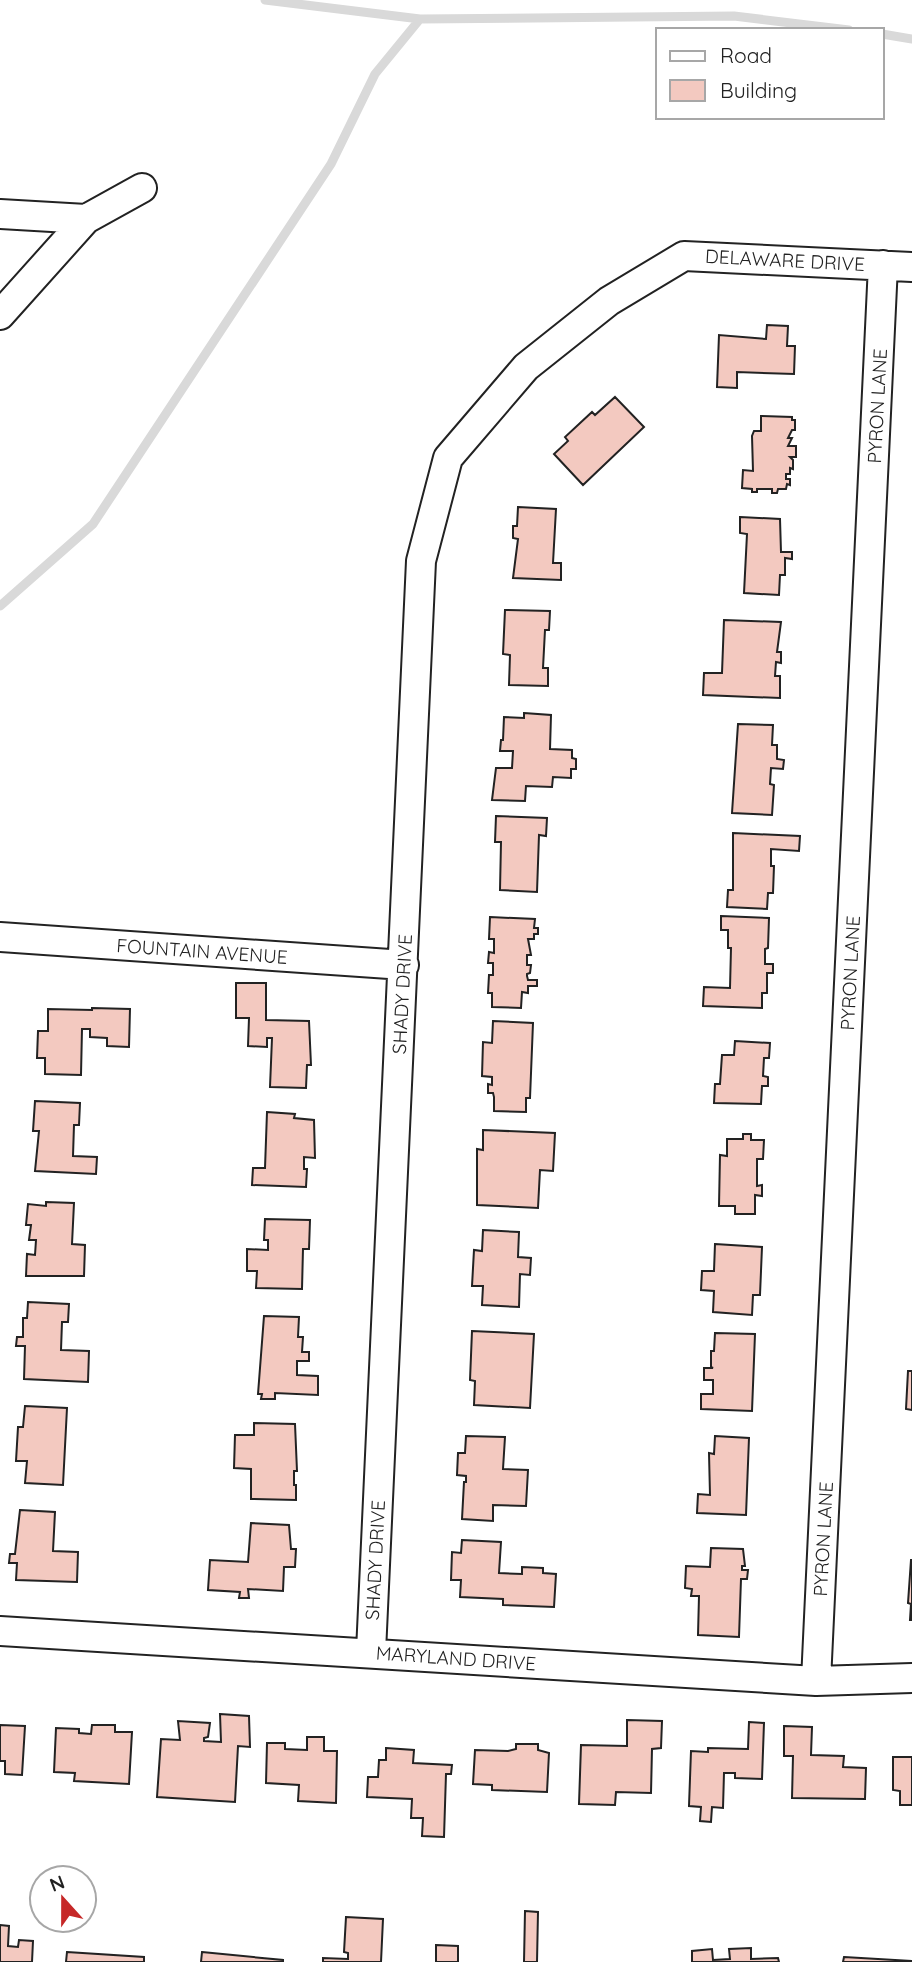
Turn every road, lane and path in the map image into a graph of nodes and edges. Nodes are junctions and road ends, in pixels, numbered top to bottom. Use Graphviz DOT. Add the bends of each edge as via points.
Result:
graph roads {
  1 [pos="142,188"];
  2 [pos="0,214"];
  3 [pos="86,219"];
  4 [pos="883,265"];
  5 [pos="912,267"];
  6 [pos="0,315"];
  7 [pos="526,367"];
  8 [pos="0,937"];
  9 [pos="404,965"];
  10 [pos="0,1632"];
  11 [pos="371,1652"];
  12 [pos="912,1678"];
  13 [pos="816,1681"];
  1 -- 3 [label="street"];
  2 -- 3 [label="street"];
  3 -- 6 [label="street"];
  4 -- 5 [label="street, DELAWARE DRIVE"];
  4 -- 7 [label="street, DELAWARE DRIVE" via="684,256 609,301"];
  4 -- 13 [label="street, PYRON LANE"];
  7 -- 9 [label="street, SHADY DRIVE" via="448,458 421,561"];
  8 -- 9 [label="street, FOUNTAIN AVENUE"];
  9 -- 11 [label="street, SHADY DRIVE"];
  10 -- 11 [label="street, MARYLAND DRIVE"];
  11 -- 13 [label="street, MARYLAND DRIVE"];
  12 -- 13 [label="street, MARYLAND DRIVE"];
}
